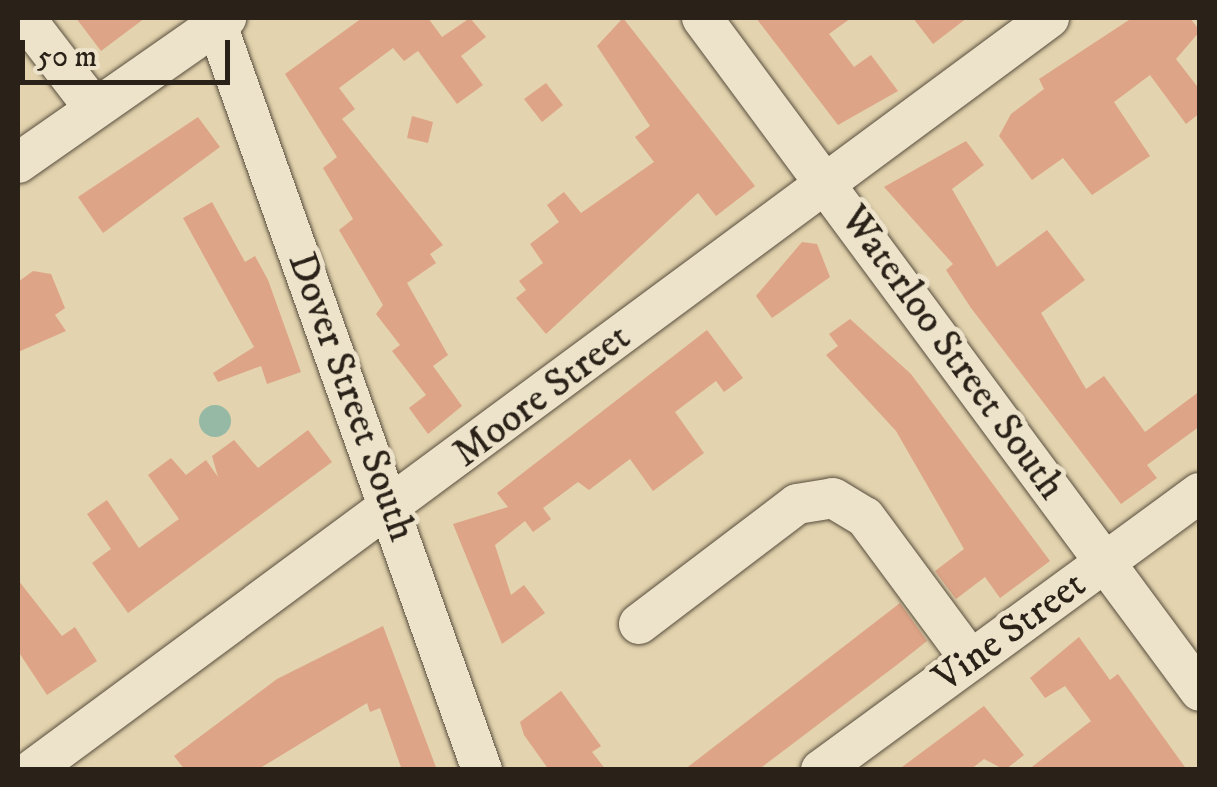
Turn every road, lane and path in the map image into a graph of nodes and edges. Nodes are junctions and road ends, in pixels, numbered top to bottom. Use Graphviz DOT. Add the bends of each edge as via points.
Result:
graph roads {
  1 [pos="25,18"];
  2 [pos="702,18"];
  3 [pos="1049,18"];
  4 [pos="222,21"];
  5 [pos="94,108"];
  6 [pos="18,163"];
  7 [pos="828,182"];
  8 [pos="1200,493"];
  9 [pos="392,509"];
  10 [pos="1105,563"];
  11 [pos="640,624"];
  12 [pos="971,660"];
  13 [pos="1200,691"];
  14 [pos="30,763"];
  15 [pos="482,770"];
  16 [pos="821,770"];
  1 -- 5 [label="street"];
  2 -- 7 [label="street, Waterloo Street South"];
  3 -- 7 [label="street, Moore Street"];
  4 -- 5 [label="street"];
  4 -- 9 [label="street, Dover Street South"];
  5 -- 6 [label="street"];
  7 -- 9 [label="street, Moore Street"];
  7 -- 10 [label="street, Waterloo Street South"];
  8 -- 10 [label="street, Vine Street"];
  9 -- 14 [label="street, Moore Street"];
  9 -- 15 [label="street, Dover Street South"];
  10 -- 12 [label="street, Vine Street"];
  10 -- 13 [label="street, Waterloo Street South"];
  11 -- 12 [label="street" via="797,504 833,498 865,516"];
  12 -- 16 [label="street, Vine Street"];
}
